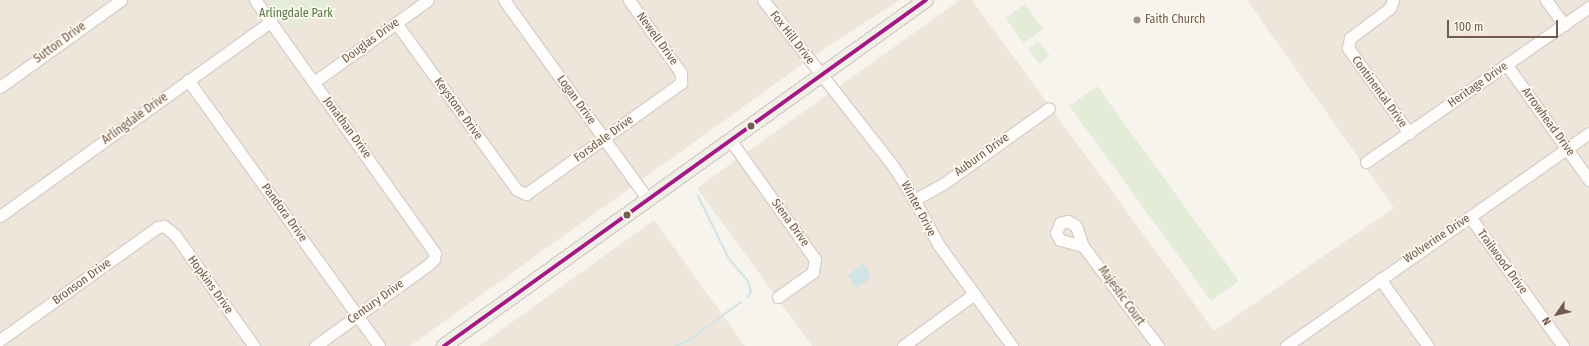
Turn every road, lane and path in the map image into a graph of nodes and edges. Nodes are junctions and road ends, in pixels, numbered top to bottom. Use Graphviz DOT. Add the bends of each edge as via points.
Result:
graph roads {
  1 [pos="121,0"];
  2 [pos="255,0"];
  3 [pos="428,0"];
  4 [pos="504,0"];
  5 [pos="629,0"];
  6 [pos="763,0"];
  7 [pos="926,0"];
  8 [pos="1393,0"];
  9 [pos="1546,0"];
  10 [pos="1589,7"];
  11 [pos="270,21"];
  12 [pos="396,23"];
  13 [pos="1564,25"];
  14 [pos="1506,64"];
  15 [pos="822,75"];
  16 [pos="188,80"];
  17 [pos="682,80"];
  18 [pos="314,82"];
  19 [pos="0,87"];
  20 [pos="1049,108"];
  21 [pos="1409,133"];
  22 [pos="1589,133"];
  23 [pos="604,139"];
  24 [pos="731,140"];
  25 [pos="1567,149"];
  26 [pos="1366,162"];
  27 [pos="1589,180"];
  28 [pos="522,194"];
  29 [pos="648,200"];
  30 [pos="914,200"];
  31 [pos="0,216"];
  32 [pos="1470,217"];
  33 [pos="164,226"];
  34 [pos="1084,246"];
  35 [pos="435,256"];
  36 [pos="1380,279"];
  37 [pos="974,294"];
  38 [pos="778,297"];
  39 [pos="357,316"];
  40 [pos="0,340"];
  41 [pos="1290,345"];
  42 [pos="254,346"];
  43 [pos="315,346"];
  44 [pos="379,346"];
  45 [pos="444,346"];
  46 [pos="903,346"];
  47 [pos="1012,346"];
  48 [pos="1158,346"];
  49 [pos="1428,346"];
  50 [pos="1563,346"];
  1 -- 19 [label="street, Sutton Drive"];
  2 -- 11 [label="street, Jonathan Drive"];
  3 -- 12 [label="street, Douglas Drive"];
  4 -- 23 [label="street, Logan Drive"];
  5 -- 17 [label="street, Newell Drive" via="681,73"];
  6 -- 15 [label="street, Fox Hill Drive"];
  7 -- 15 [label="main road"];
  8 -- 21 [label="street, Continental Drive" via="1390,8 1350,38 1348,48"];
  9 -- 13 [label="street"];
  10 -- 13 [label="street, Heritage Drive"];
  11 -- 16 [label="street, Arlingdale Drive"];
  11 -- 18 [label="street, Jonathan Drive"];
  12 -- 18 [label="street, Douglas Drive"];
  12 -- 28 [label="street, Keystone Drive"];
  13 -- 14 [label="street, Heritage Drive"];
  14 -- 21 [label="street, Heritage Drive"];
  14 -- 25 [label="street, Arrowhead Drive"];
  15 -- 24 [label="main road"];
  15 -- 30 [label="street, Winter Drive" via="893,166"];
  16 -- 31 [label="street, Arlingdale Drive"];
  16 -- 39 [label="street, Pandora Drive"];
  17 -- 23 [label="street, Forsdale Drive" via="676,88"];
  18 -- 35 [label="street, Jonathan Drive" via="434,250"];
  20 -- 30 [label="street, Auburn Drive" via="943,184"];
  21 -- 26 [label="street, Heritage Drive"];
  22 -- 25 [label="street, Wolverine Drive"];
  23 -- 28 [label="street, Forsdale Drive" via="529,193"];
  23 -- 29 [label="street, Logan Drive"];
  24 -- 29 [label="main road"];
  24 -- 38 [label="street, Siena Drive" via="815,259 814,272"];
  25 -- 27 [label="street, Arrowhead Drive"];
  25 -- 32 [label="street, Wolverine Drive"];
  29 -- 45 [label="main road"];
  30 -- 37 [label="street, Winter Drive" via="933,237"];
  32 -- 36 [label="street, Wolverine Drive"];
  32 -- 50 [label="street, Trailwood Drive"];
  33 -- 40 [label="street, Bronson Drive" via="158,227"];
  33 -- 42 [label="street, Hopkins Drive" via="175,235"];
  34 -- 48 [label="street, Majestic Court"];
  35 -- 39 [label="street, Century Drive" via="428,265"];
  36 -- 41 [label="street, Wolverine Drive"];
  36 -- 49 [label="street"];
  37 -- 46 [label="street"];
  37 -- 47 [label="street, Winter Drive"];
  39 -- 43 [label="street, Century Drive"];
  39 -- 44 [label="street, Pandora Drive"];
}
